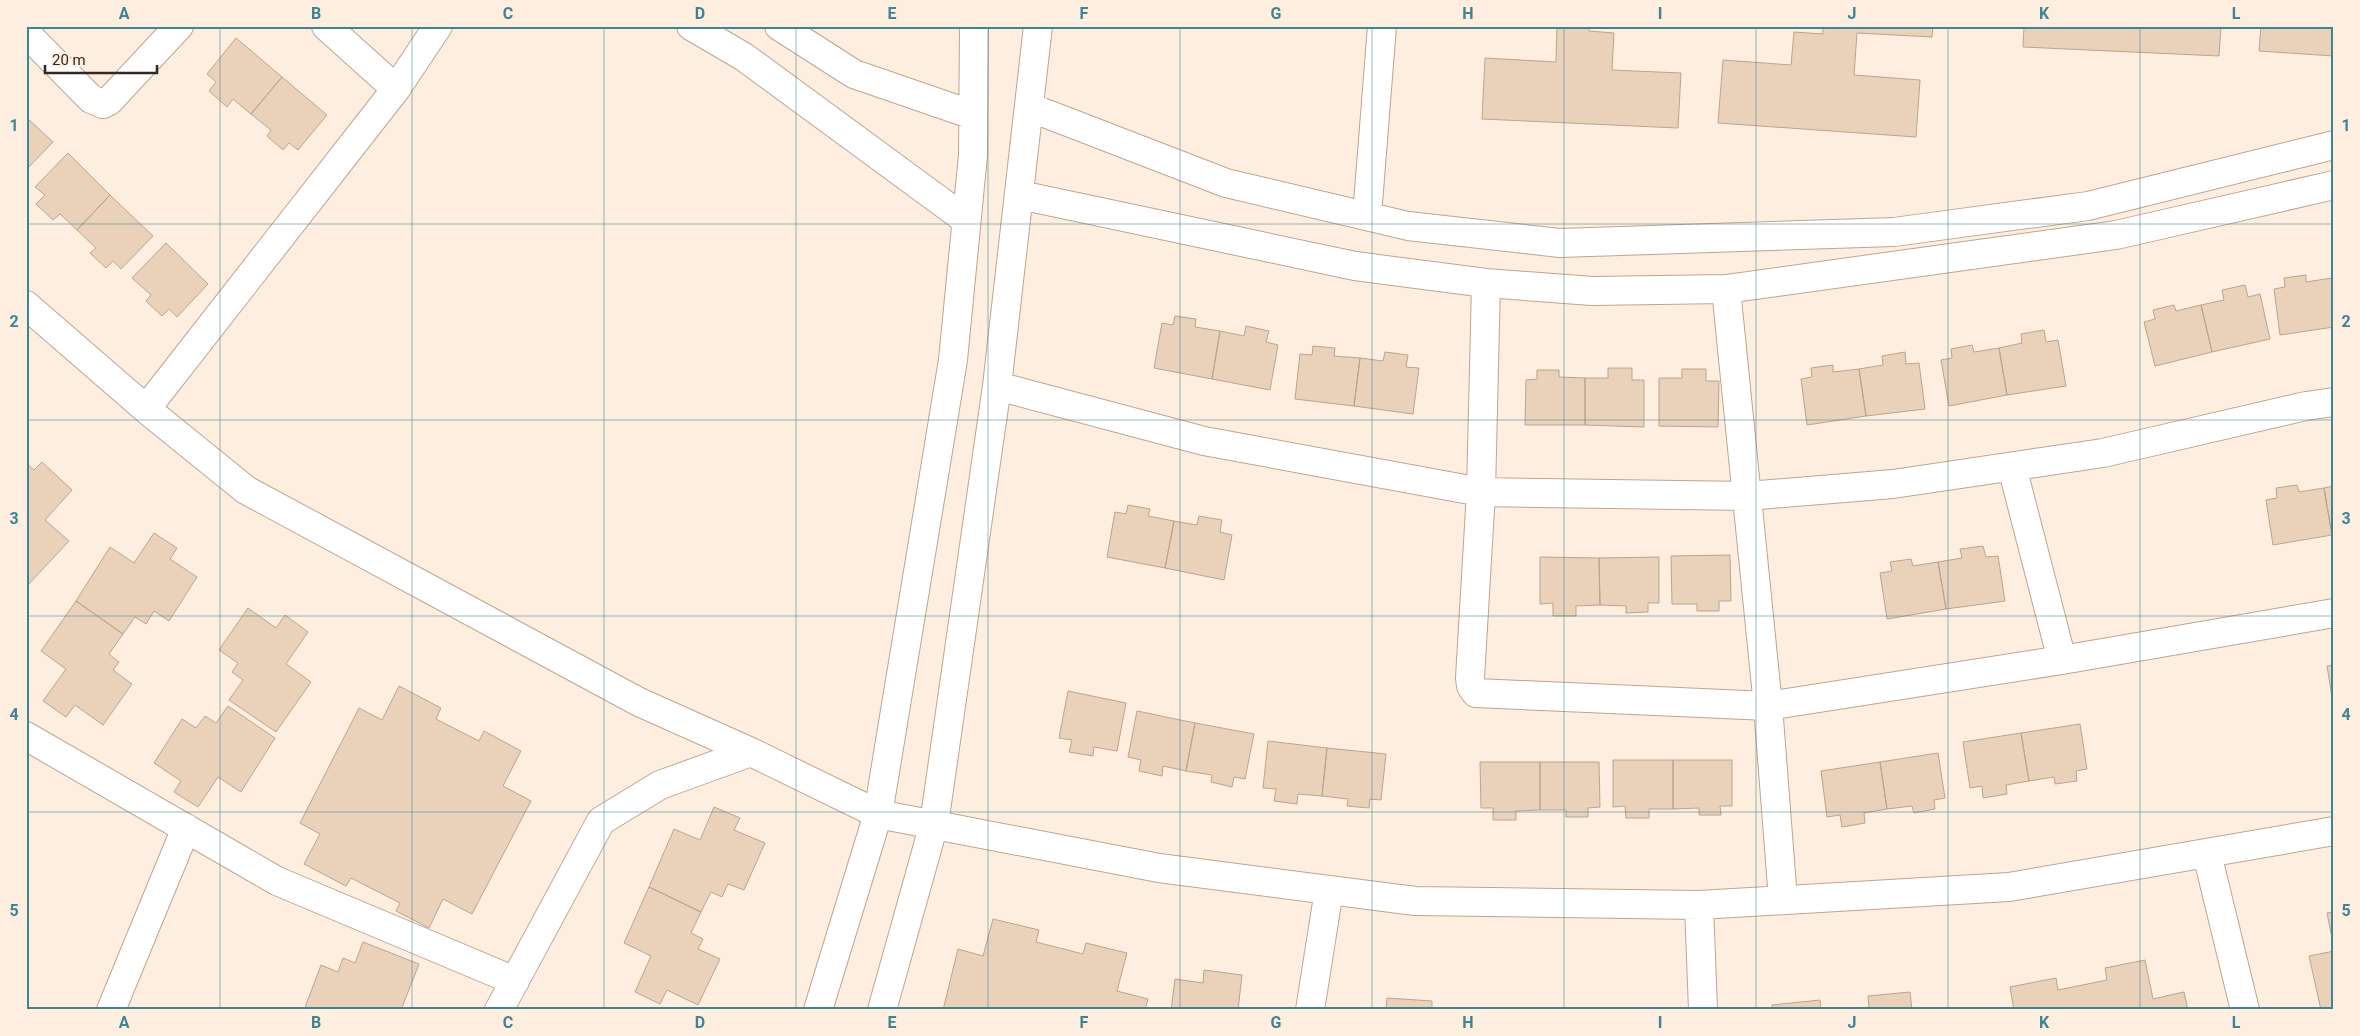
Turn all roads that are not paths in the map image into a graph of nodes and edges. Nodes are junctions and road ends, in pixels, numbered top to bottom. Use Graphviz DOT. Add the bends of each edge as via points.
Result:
graph roads {
  1 [pos="180,26"];
  2 [pos="326,26"];
  3 [pos="438,26"];
  4 [pos="691,26"];
  5 [pos="780,26"];
  6 [pos="974,26"];
  7 [pos="1038,26"];
  8 [pos="1382,26"];
  9 [pos="26,33"];
  10 [pos="396,89"];
  11 [pos="1029,108"];
  12 [pos="974,115"];
  13 [pos="2334,145"];
  14 [pos="2334,184"];
  15 [pos="1020,195"];
  16 [pos="1367,216"];
  17 [pos="966,220"];
  18 [pos="1486,283"];
  19 [pos="1726,289"];
  20 [pos="26,305"];
  21 [pos="997,386"];
  22 [pos="2334,402"];
  23 [pos="146,409"];
  24 [pos="2012,467"];
  25 [pos="1481,492"];
  26 [pos="1747,496"];
  27 [pos="2334,613"];
  28 [pos="2062,660"];
  29 [pos="1768,706"];
  30 [pos="26,736"];
  31 [pos="750,752"];
  32 [pos="878,814"];
  33 [pos="934,824"];
  34 [pos="186,828"];
  35 [pos="2334,831"];
  36 [pos="2207,854"];
  37 [pos="1329,890"];
  38 [pos="1783,900"];
  39 [pos="1699,905"];
  40 [pos="515,981"];
  41 [pos="111,1010"];
  42 [pos="499,1010"];
  43 [pos="818,1010"];
  44 [pos="882,1010"];
  45 [pos="1310,1010"];
  46 [pos="1703,1010"];
  47 [pos="2245,1010"];
  1 -- 9 [label="street" via="109,101 102,104 91,99"];
  2 -- 10 [label="street"];
  3 -- 10 [label="street"];
  4 -- 17 [label="street" via="744,57"];
  5 -- 12 [label="street" via="854,74"];
  6 -- 12 [label="street"];
  7 -- 11 [label="street"];
  8 -- 16 [label="street"];
  10 -- 23 [label="street"];
  11 -- 15 [label="street"];
  11 -- 16 [label="street" via="1226,183"];
  12 -- 17 [label="street"];
  13 -- 16 [label="street" via="2088,206 1894,232 1560,242 1408,226"];
  14 -- 19 [label="street" via="2116,235"];
  15 -- 18 [label="street" via="1355,266"];
  15 -- 21 [label="street"];
  17 -- 32 [label="street" via="953,360"];
  18 -- 19 [label="street" via="1592,291"];
  18 -- 25 [label="street"];
  19 -- 26 [label="street"];
  20 -- 23 [label="street"];
  21 -- 25 [label="street" via="1204,441"];
  21 -- 33 [label="street"];
  22 -- 24 [label="street" via="2103,453"];
  23 -- 31 [label="street" via="246,490 639,702"];
  24 -- 26 [label="street" via="1894,484"];
  24 -- 28 [label="street"];
  25 -- 26 [label="street"];
  25 -- 29 [label="street" via="1470,678 1476,693"];
  26 -- 29 [label="street"];
  27 -- 28 [label="street"];
  28 -- 29 [label="street"];
  29 -- 38 [label="street"];
  30 -- 34 [label="street"];
  31 -- 32 [label="street"];
  31 -- 40 [label="street" via="660,785 601,821"];
  32 -- 33 [label="street"];
  32 -- 43 [label="street"];
  33 -- 37 [label="street" via="1159,868"];
  33 -- 44 [label="street"];
  34 -- 40 [label="street" via="277,882"];
  34 -- 41 [label="street"];
  35 -- 36 [label="street"];
  36 -- 38 [label="street" via="2009,887"];
  36 -- 47 [label="street"];
  37 -- 39 [label="street" via="1415,901"];
  37 -- 45 [label="street"];
  38 -- 39 [label="street"];
  39 -- 46 [label="street"];
  40 -- 42 [label="street"];
}
